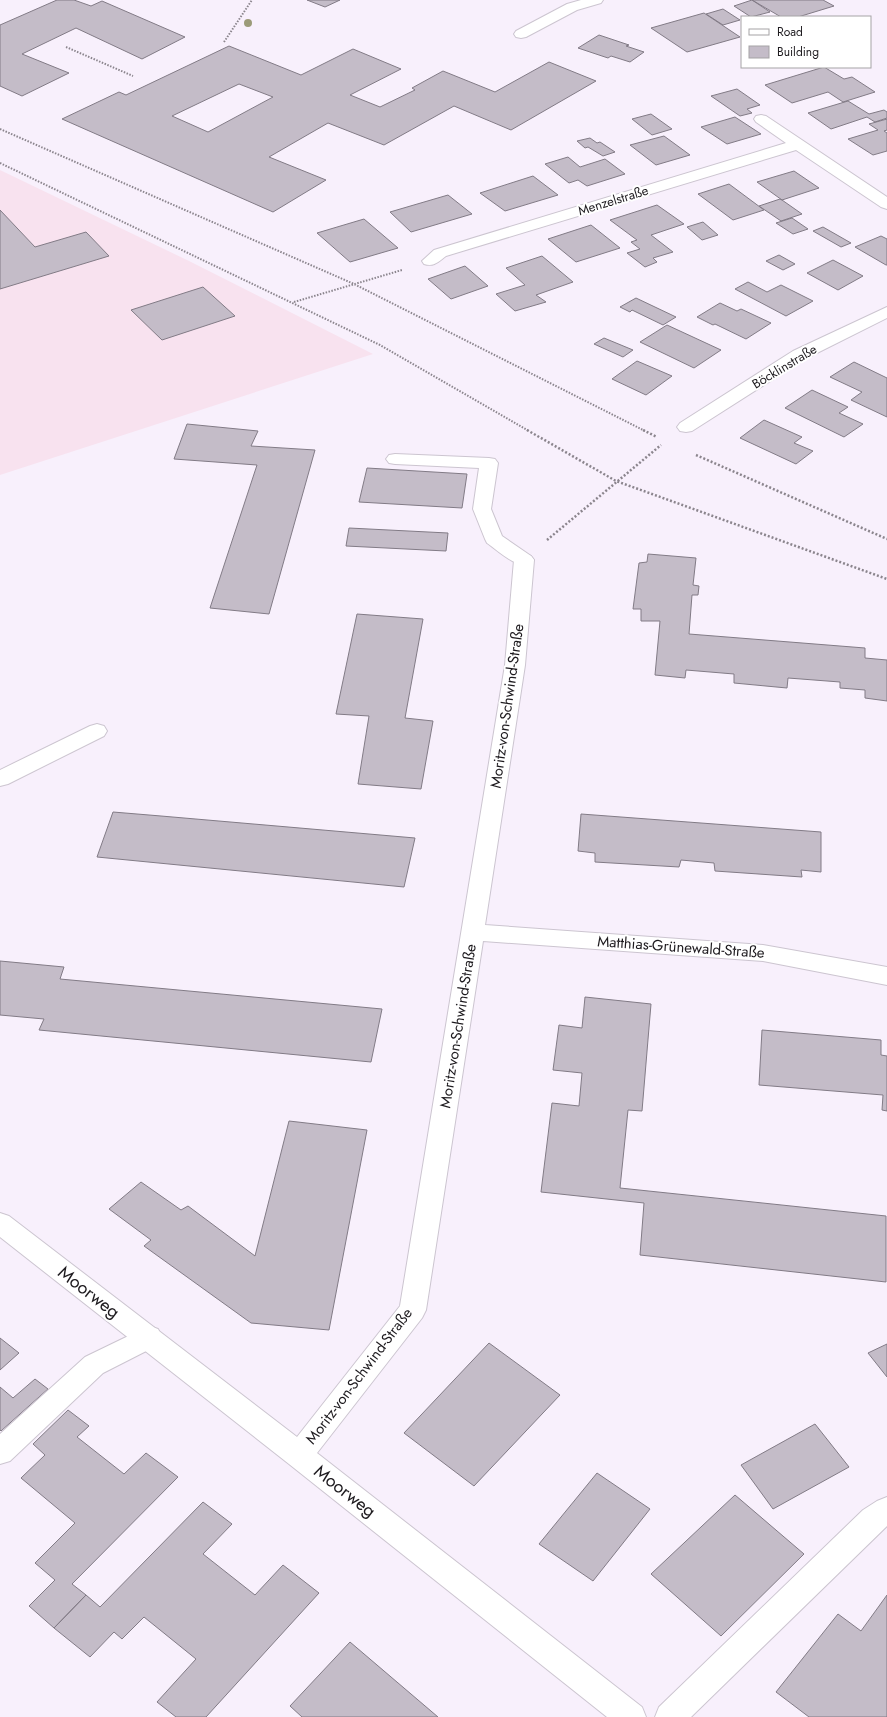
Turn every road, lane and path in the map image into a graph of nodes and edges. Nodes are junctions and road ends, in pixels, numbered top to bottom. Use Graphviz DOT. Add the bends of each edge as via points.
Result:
graph roads {
  1 [pos="252,0"];
  2 [pos="596,0"];
  3 [pos="520,34"];
  4 [pos="224,42"];
  5 [pos="66,47"];
  6 [pos="133,76"];
  7 [pos="761,119"];
  8 [pos="0,129"];
  9 [pos="798,144"];
  10 [pos="0,163"];
  11 [pos="887,204"];
  12 [pos="430,261"];
  13 [pos="354,284"];
  14 [pos="294,302"];
  15 [pos="887,312"];
  16 [pos="686,427"];
  17 [pos="666,441"];
  18 [pos="694,454"];
  19 [pos="395,459"];
  20 [pos="616,482"];
  21 [pos="887,538"];
  22 [pos="524,560"];
  23 [pos="887,580"];
  24 [pos="96,731"];
  25 [pos="0,780"];
  26 [pos="473,932"];
  27 [pos="887,976"];
  28 [pos="0,1223"];
  29 [pos="149,1338"];
  30 [pos="0,1452"];
  31 [pos="299,1455"];
  32 [pos="887,1510"];
  33 [pos="631,1717"];
  34 [pos="670,1717"];
  1 -- 4 [label="path"];
  2 -- 3 [label="street" via="572,7"];
  5 -- 6 [label="path"];
  7 -- 9 [label="street"];
  8 -- 13 [label="path"];
  9 -- 11 [label="street"];
  9 -- 12 [label="street, Menzelstraße" via="440,253"];
  10 -- 14 [label="path"];
  12 -- 13 [label="path"];
  13 -- 14 [label="path"];
  13 -- 17 [label="path"];
  14 -- 20 [label="path" via="380,345"];
  15 -- 16 [label="street, Böcklinstraße" via="799,355"];
  16 -- 17 [label="path"];
  17 -- 20 [label="path"];
  18 -- 21 [label="path"];
  19 -- 22 [label="street" via="489,464 482,509 494,539"];
  20 -- 22 [label="path"];
  20 -- 23 [label="path"];
  22 -- 26 [label="street, Moritz-von-Schwind-Straße" via="515,665"];
  24 -- 25 [label="street"];
  26 -- 27 [label="street, Matthias-Grünewald-Straße" via="762,953"];
  26 -- 31 [label="street, Moritz-von-Schwind-Straße" via="413,1310"];
  28 -- 29 [label="street, Moorweg"];
  29 -- 30 [label="street" via="94,1365"];
  29 -- 31 [label="street, Moorweg"];
  31 -- 33 [label="street, Moorweg"];
  32 -- 34 [label="street" via="873,1519"];
}
